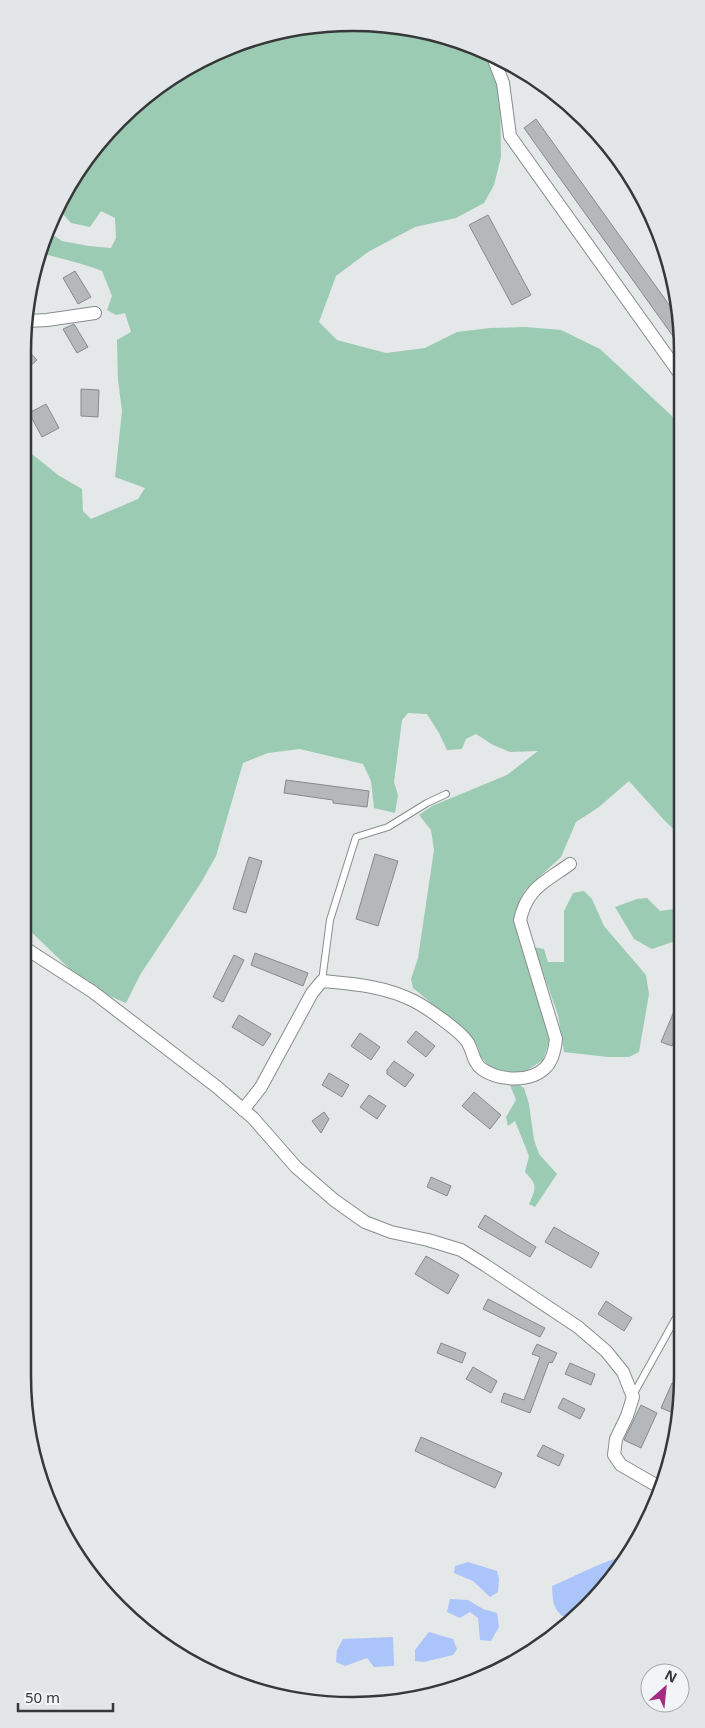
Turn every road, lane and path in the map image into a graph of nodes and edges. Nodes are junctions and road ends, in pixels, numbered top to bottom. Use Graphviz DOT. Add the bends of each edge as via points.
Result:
graph roads {
  1 [pos="496,64"];
  2 [pos="95,313"];
  3 [pos="33,321"];
  4 [pos="674,366"];
  5 [pos="446,794"];
  6 [pos="570,864"];
  7 [pos="31,952"];
  8 [pos="322,981"];
  9 [pos="243,1110"];
  10 [pos="674,1322"];
  11 [pos="633,1396"];
  12 [pos="655,1484"];
  1 -- 4 [label="street" via="503,83 510,136"];
  2 -- 3 [label="street"];
  5 -- 8 [label="lane" via="388,827 356,837 330,920"];
  6 -- 8 [label="street" via="531,892 520,920 556,1039 551,1060 546,1068 534,1075 520,1079 498,1077 482,1069 476,1064 468,1041 450,1026 415,1002 384,988"];
  7 -- 9 [label="street" via="92,992"];
  8 -- 9 [label="street" via="312,993 261,1087"];
  9 -- 11 [label="street" via="296,1167 365,1222 460,1250 578,1327 606,1351 623,1372"];
  10 -- 11 [label="lane"];
  11 -- 12 [label="street" via="616,1439 614,1455 621,1465"];
}
